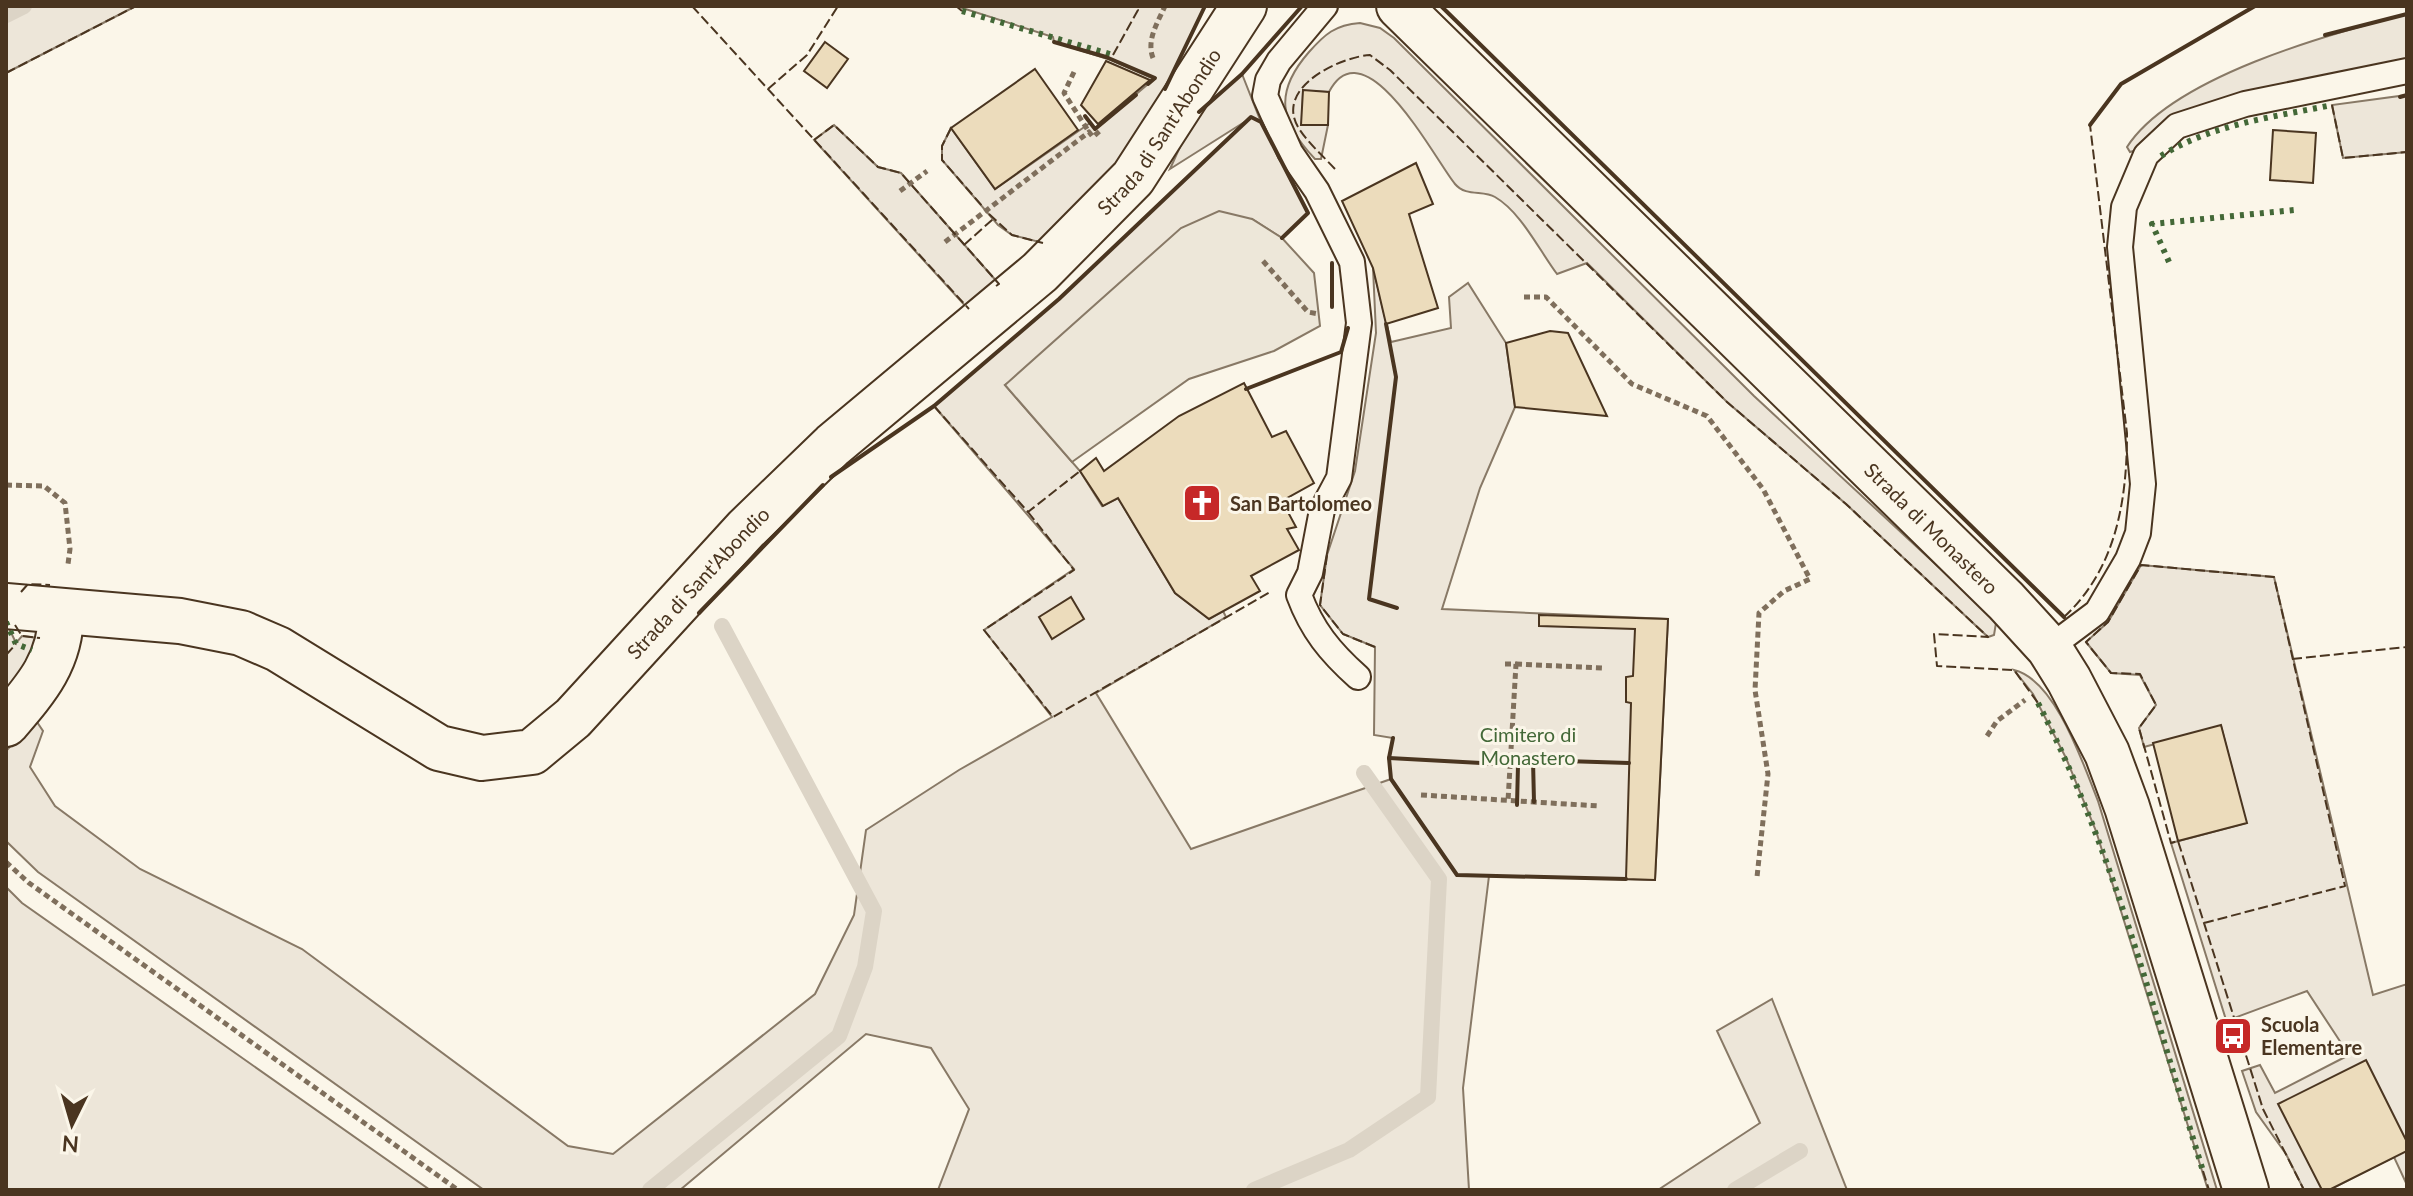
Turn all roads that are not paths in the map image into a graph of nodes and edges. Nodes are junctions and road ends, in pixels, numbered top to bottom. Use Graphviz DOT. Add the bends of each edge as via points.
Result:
graph roads {
  1 [pos="1244,6"];
  2 [pos="1325,6"];
  3 [pos="1399,6"];
  4 [pos="2407,71"];
  5 [pos="6,606"];
  6 [pos="61,613"];
  7 [pos="2049,648"];
  8 [pos="1358,677"];
  9 [pos="6,724"];
  10 [pos="2246,1190"];
  1 -- 6 [label="street, Strada di Sant'Abondio" via="1133,178 1040,272 833,445 746,529 573,718 532,752 482,758 439,748 278,649 241,633 180,621"];
  2 -- 8 [label="lane" via="1279,61 1265,96 1352,262 1359,323 1339,478 1322,510 1310,573 1299,595 1328,650"];
  3 -- 7 [label="street, Strada di Monastero"];
  4 -- 7 [label="lane" via="2245,104 2191,121 2177,126 2146,155 2124,207 2120,247 2143,484 2138,533 2097,612"];
  5 -- 6 [label="street, Strada di Sant'Abondio"];
  6 -- 9 [label="street" via="55,658"];
  7 -- 10 [label="street, Strada di Monastero" via="2107,753 2127,807"];
}
